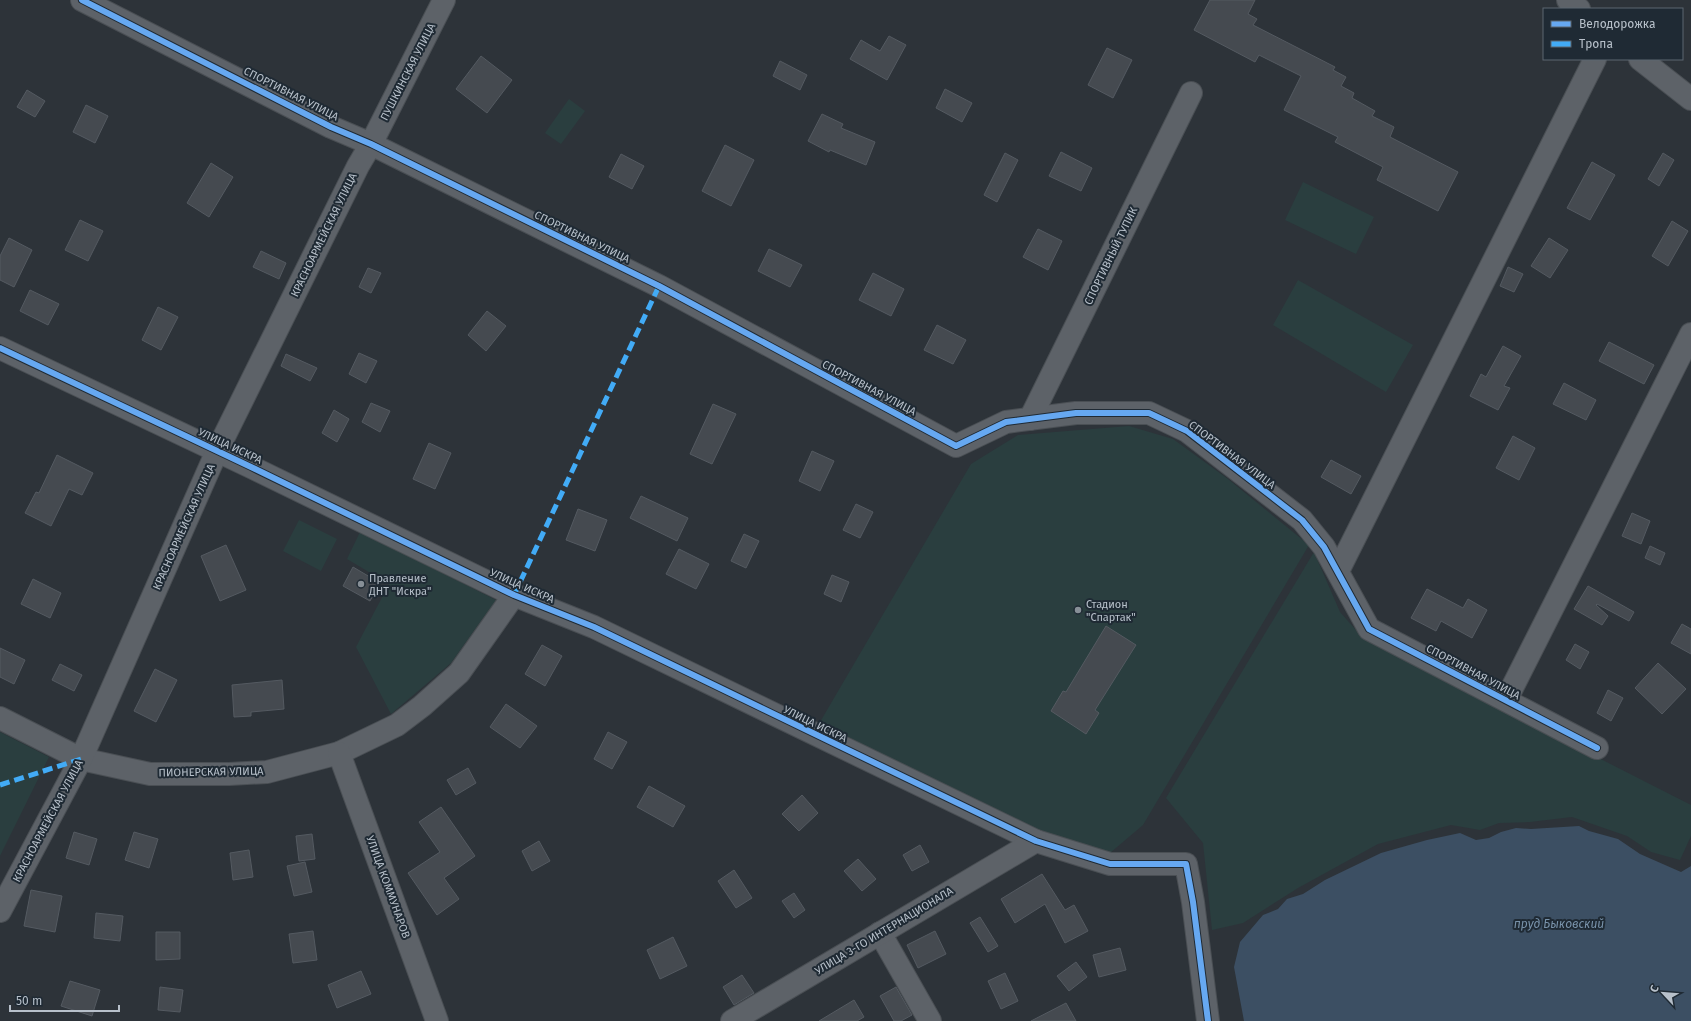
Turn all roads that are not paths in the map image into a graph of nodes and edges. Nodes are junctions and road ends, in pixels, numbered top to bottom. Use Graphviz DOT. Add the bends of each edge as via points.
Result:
graph roads {
  1 [pos="82,0"];
  2 [pos="444,0"];
  3 [pos="1568,0"];
  4 [pos="1578,8"];
  5 [pos="1595,60"];
  6 [pos="1641,60"];
  7 [pos="1191,93"];
  8 [pos="1691,99"];
  9 [pos="371,144"];
  10 [pos="1691,334"];
  11 [pos="0,348"];
  12 [pos="1030,418"];
  13 [pos="217,451"];
  14 [pos="1338,571"];
  15 [pos="514,595"];
  16 [pos="1506,700"];
  17 [pos="0,718"];
  18 [pos="1597,748"];
  19 [pos="339,753"];
  20 [pos="80,759"];
  21 [pos="1036,842"];
  22 [pos="0,911"];
  23 [pos="880,933"];
  24 [pos="437,1021"];
  25 [pos="732,1021"];
  26 [pos="930,1021"];
  27 [pos="1208,1021"];
  1 -- 9 [label="street, СПОРТИВНАЯ УЛИЦА" via="331,127"];
  2 -- 9 [label="street, ПУШКИНСКАЯ УЛИЦА"];
  3 -- 4 [label="street"];
  5 -- 14 [label="street"];
  6 -- 8 [label="street"];
  7 -- 12 [label="street, СПОРТИВНЫЙ ТУПИК"];
  9 -- 12 [label="street, СПОРТИВНАЯ УЛИЦА" via="659,286 956,446 1006,422"];
  9 -- 13 [label="street, КРАСНОАРМЕЙСКАЯ УЛИЦА"];
  10 -- 16 [label="street"];
  11 -- 13 [label="street, УЛИЦА ИСКРА"];
  12 -- 14 [label="street, СПОРТИВНАЯ УЛИЦА" via="1076,413 1149,413 1187,431 1302,520 1324,547"];
  13 -- 15 [label="street, УЛИЦА ИСКРА"];
  13 -- 20 [label="street, КРАСНОАРМЕЙСКАЯ УЛИЦА"];
  14 -- 16 [label="street, СПОРТИВНАЯ УЛИЦА" via="1369,629"];
  15 -- 19 [label="street, ПИОНЕРСКАЯ УЛИЦА" via="454,678 397,725"];
  15 -- 21 [label="street, УЛИЦА ИСКРА" via="594,627"];
  16 -- 18 [label="street, СПОРТИВНАЯ УЛИЦА"];
  17 -- 20 [label="street, ПИОНЕРСКАЯ УЛИЦА"];
  19 -- 20 [label="street, ПИОНЕРСКАЯ УЛИЦА" via="267,772 228,774 150,774"];
  19 -- 24 [label="street, УЛИЦА КОММУНАРОВ"];
  20 -- 22 [label="street, КРАСНОАРМЕЙСКАЯ УЛИЦА"];
  21 -- 23 [label="street, УЛИЦА 3-ГО ИНТЕРНАЦИОНАЛА"];
  21 -- 27 [label="street, УЛИЦА ИСКРА" via="1110,864 1186,864"];
  23 -- 25 [label="street, УЛИЦА 3-ГО ИНТЕРНАЦИОНАЛА"];
  23 -- 26 [label="street"];
}
